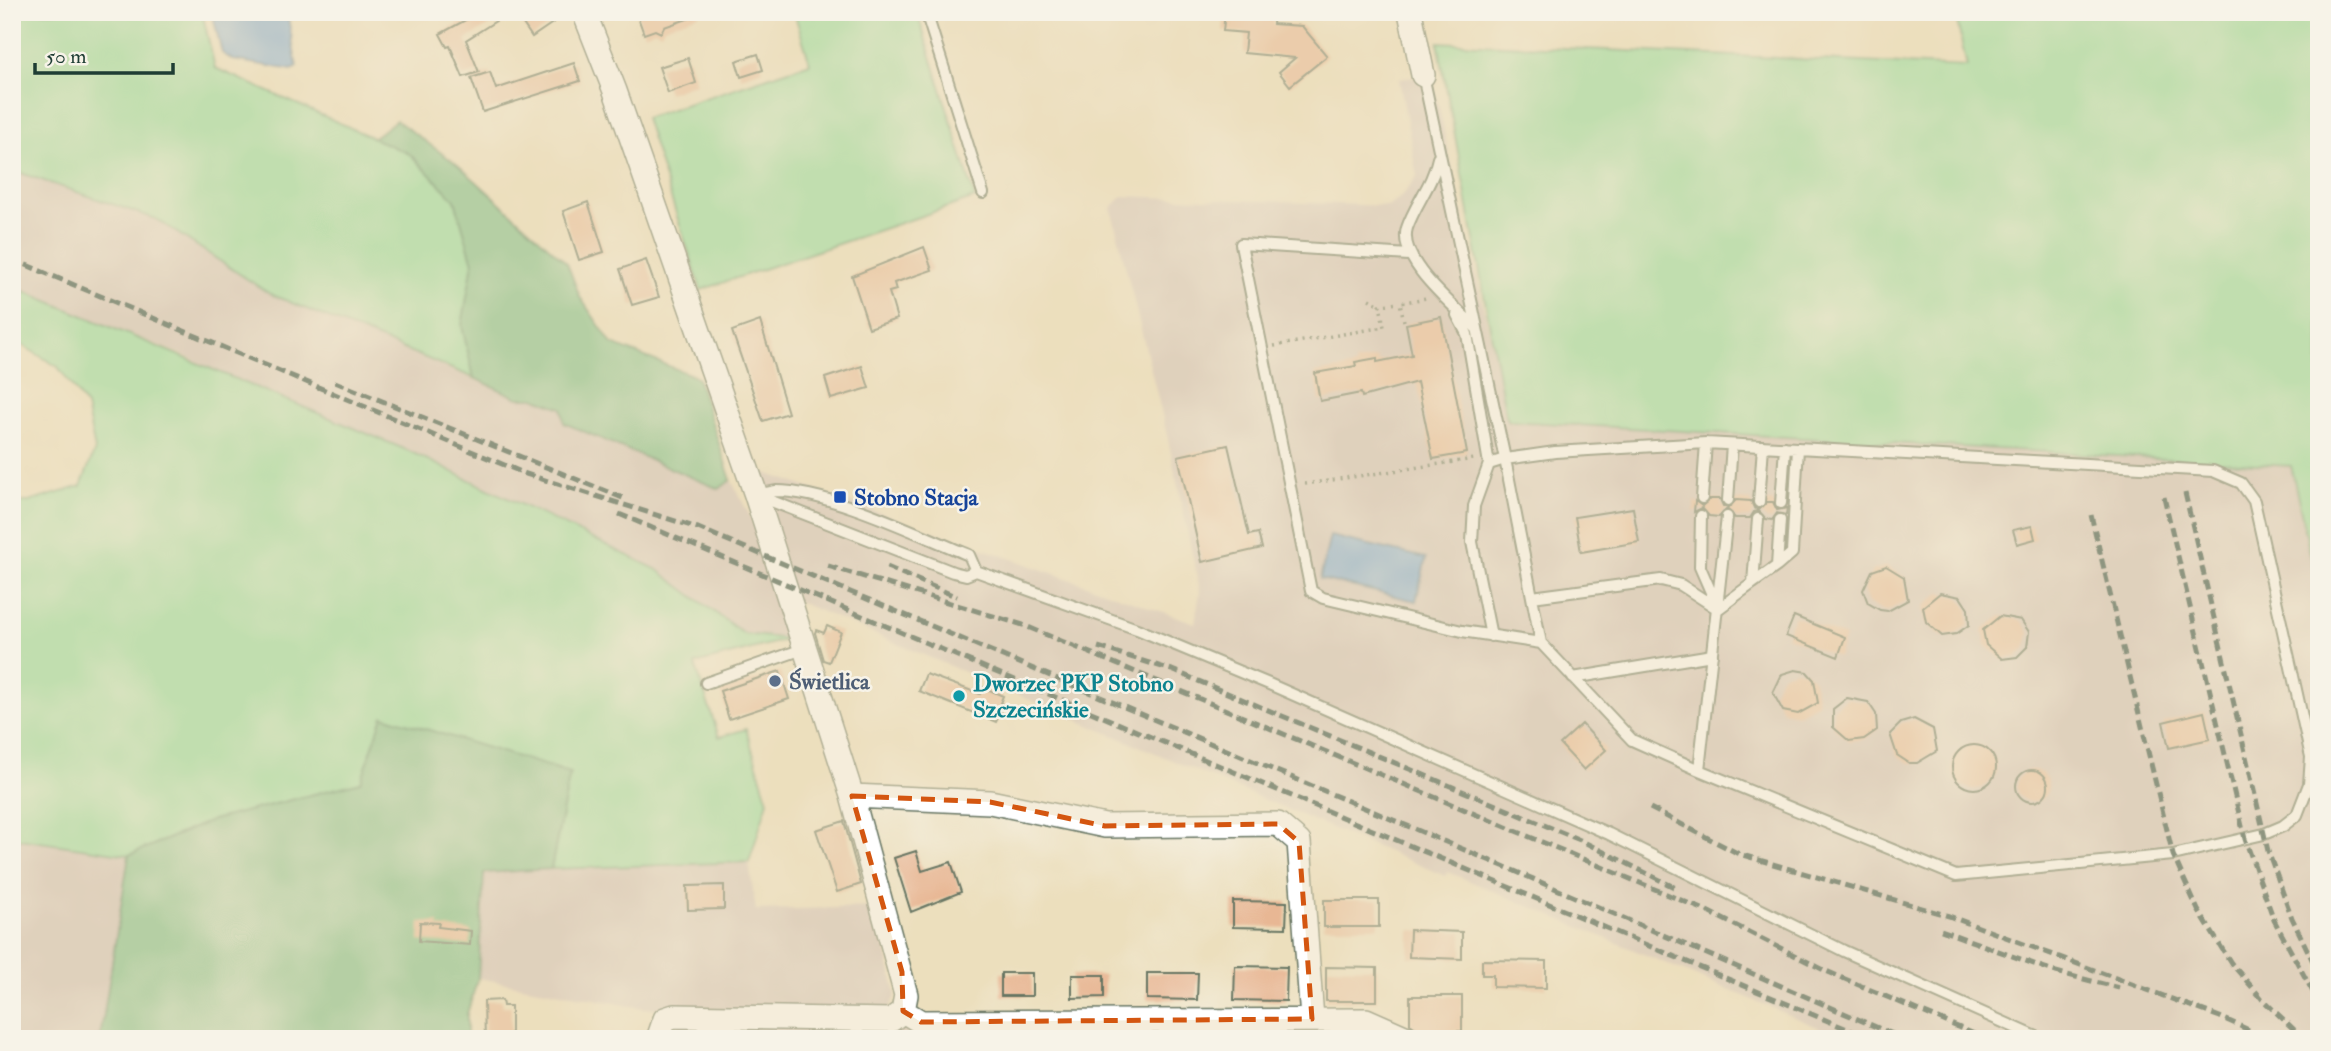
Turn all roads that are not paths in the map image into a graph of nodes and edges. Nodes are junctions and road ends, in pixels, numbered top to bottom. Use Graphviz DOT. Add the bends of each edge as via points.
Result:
graph roads {
  1 [pos="584,12"];
  2 [pos="926,12"];
  3 [pos="1410,12"];
  4 [pos="1423,75"];
  5 [pos="1438,148"];
  6 [pos="983,193"];
  7 [pos="1409,255"];
  8 [pos="1447,297"];
  9 [pos="1477,329"];
  10 [pos="1706,443"];
  11 [pos="1732,444"];
  12 [pos="1763,446"];
  13 [pos="1785,447"];
  14 [pos="1798,448"];
  15 [pos="1505,459"];
  16 [pos="1489,464"];
  17 [pos="756,495"];
  18 [pos="1702,498"];
  19 [pos="1728,500"];
  20 [pos="1759,502"];
  21 [pos="1781,503"];
  22 [pos="1701,516"];
  23 [pos="1727,517"];
  24 [pos="1758,519"];
  25 [pos="1780,520"];
  26 [pos="1777,566"];
  27 [pos="976,571"];
  28 [pos="1754,583"];
  29 [pos="1532,597"];
  30 [pos="1718,609"];
  31 [pos="1491,636"];
  32 [pos="1541,643"];
  33 [pos="803,649"];
  34 [pos="1712,655"];
  35 [pos="1573,678"];
  36 [pos="706,682"];
  37 [pos="1699,770"];
  38 [pos="852,796"];
  39 [pos="903,1011"];
  40 [pos="1312,1018"];
  41 [pos="658,1039"];
  42 [pos="1409,1039"];
  43 [pos="2041,1039"];
  1 -- 17 [label="street"];
  2 -- 6 [label="lane"];
  3 -- 4 [label="street"];
  4 -- 5 [label="lane"];
  5 -- 7 [label="lane" via="1434,173 1407,228"];
  5 -- 9 [label="lane"];
  7 -- 8 [label="lane"];
  7 -- 31 [label="lane" via="1241,244 1311,591 1323,598"];
  8 -- 9 [label="lane"];
  8 -- 16 [label="lane" via="1467,334"];
  9 -- 15 [label="lane"];
  10 -- 11 [label="lane"];
  10 -- 15 [label="lane"];
  10 -- 18 [label="lane"];
  11 -- 12 [label="lane"];
  11 -- 19 [label="lane"];
  12 -- 13 [label="lane"];
  12 -- 20 [label="lane"];
  13 -- 14 [label="lane"];
  13 -- 21 [label="lane"];
  14 -- 26 [label="lane" via="1792,553"];
  14 -- 37 [label="lane" via="2213,471 2241,483 2254,501 2308,741 2311,770 2305,795 2292,821 2245,839 2147,858 1956,876"];
  15 -- 16 [label="lane"];
  15 -- 29 [label="lane"];
  16 -- 31 [label="lane" via="1474,506 1472,542"];
  17 -- 27 [label="lane" via="953,572 966,575"];
  17 -- 27 [label="lane" via="790,491 812,495 969,555"];
  17 -- 33 [label="street"];
  22 -- 30 [label="lane" via="1700,567"];
  23 -- 30 [label="lane"];
  24 -- 28 [label="lane"];
  25 -- 26 [label="lane"];
  26 -- 28 [label="lane"];
  27 -- 43 [label="lane" via="1137,629 1269,684 1609,834 1844,951"];
  28 -- 30 [label="lane"];
  29 -- 30 [label="lane" via="1661,580 1681,585"];
  29 -- 32 [label="lane"];
  30 -- 34 [label="lane"];
  31 -- 32 [label="lane"];
  32 -- 35 [label="lane"];
  33 -- 36 [label="lane"];
  33 -- 38 [label="street"];
  34 -- 35 [label="lane"];
  34 -- 37 [label="lane"];
  35 -- 37 [label="lane" via="1632,740"];
  38 -- 39 [label="street" via="902,972"];
  38 -- 40 [label="street" via="990,802 1105,826 1279,824 1299,842"];
  39 -- 40 [label="street" via="920,1022"];
  39 -- 41 [label="street" via="891,1020 674,1016 665,1019"];
  40 -- 42 [label="street" via="1366,1020"];
}
